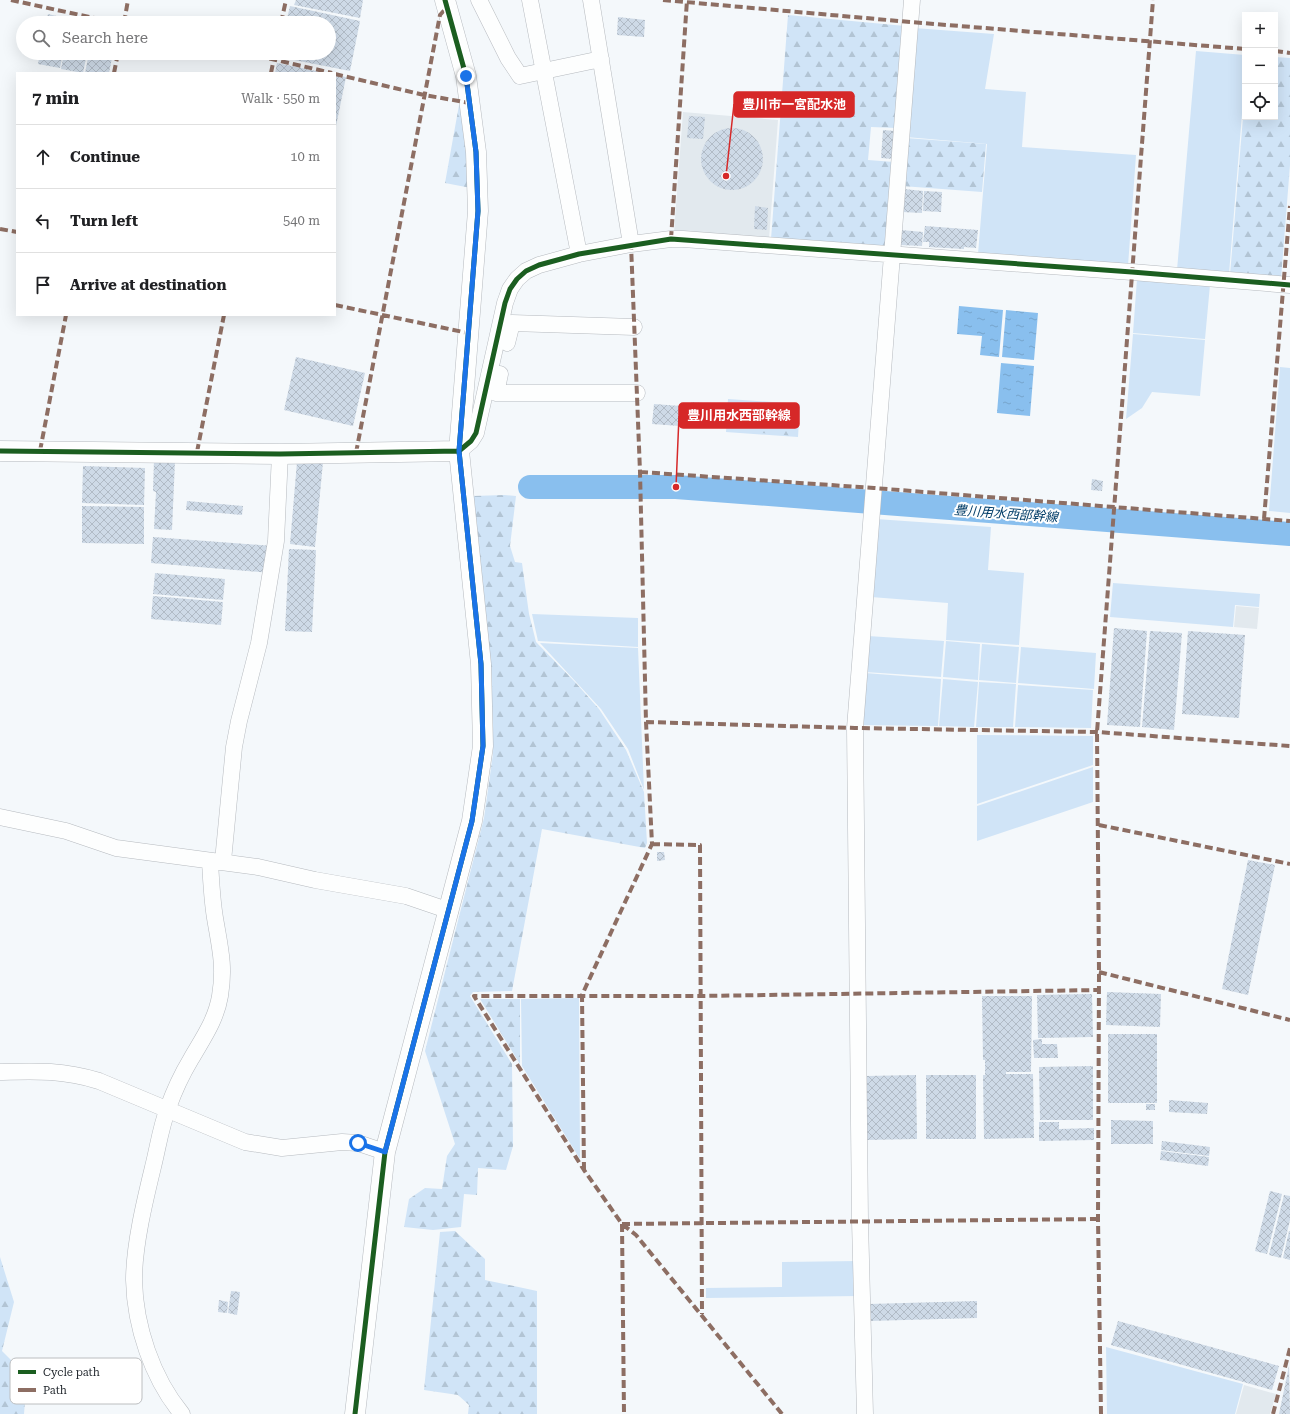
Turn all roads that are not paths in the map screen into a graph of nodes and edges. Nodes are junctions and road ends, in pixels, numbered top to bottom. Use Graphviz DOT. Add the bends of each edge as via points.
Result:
graph roads {
  1 [pos="445,0"];
  2 [pos="479,0"];
  3 [pos="530,0"];
  4 [pos="592,0"];
  5 [pos="912,0"];
  6 [pos="601,59"];
  7 [pos="543,72"];
  8 [pos="631,244"];
  9 [pos="579,254"];
  10 [pos="891,254"];
  11 [pos="1290,285"];
  12 [pos="634,327"];
  13 [pos="636,392"];
  14 [pos="0,451"];
  15 [pos="459,451"];
  16 [pos="280,454"];
  17 [pos="0,817"];
  18 [pos="216,861"];
  19 [pos="450,911"];
  20 [pos="0,1072"];
  21 [pos="167,1108"];
  22 [pos="385,1152"];
  23 [pos="182,1414"];
  24 [pos="355,1414"];
  25 [pos="865,1414"];
  1 -- 15 [label="street" via="458,42 470,103 476,152 478,211"];
  2 -- 7 [label="street" via="508,58 520,76"];
  3 -- 7 [label="street"];
  4 -- 6 [label="street"];
  5 -- 10 [label="street"];
  6 -- 7 [label="street"];
  6 -- 8 [label="street"];
  7 -- 9 [label="street"];
  8 -- 9 [label="street"];
  8 -- 10 [label="street" via="677,239"];
  9 -- 15 [label="street" via="526,271 510,289 476,433"];
  10 -- 11 [label="street"];
  10 -- 25 [label="street" via="855,728 860,1222"];
  12 -- 13 [label="street" via="512,323 496,393"];
  14 -- 16 [label="street"];
  15 -- 16 [label="street"];
  15 -- 19 [label="street" via="481,664 483,746 472,821"];
  16 -- 18 [label="street" via="275,548 259,643 234,747"];
  17 -- 18 [label="street" via="66,831 116,848"];
  18 -- 19 [label="street" via="406,896"];
  18 -- 21 [label="street" via="215,917 223,967 220,997 208,1031 190,1060"];
  19 -- 22 [label="street"];
  20 -- 21 [label="street" via="40,1070 78,1075"];
  21 -- 22 [label="street" via="246,1142 262,1146 282,1148 342,1142 358,1143"];
  21 -- 23 [label="street" via="148,1188 134,1279 138,1317 154,1367 172,1402"];
  22 -- 24 [label="street"];
}
